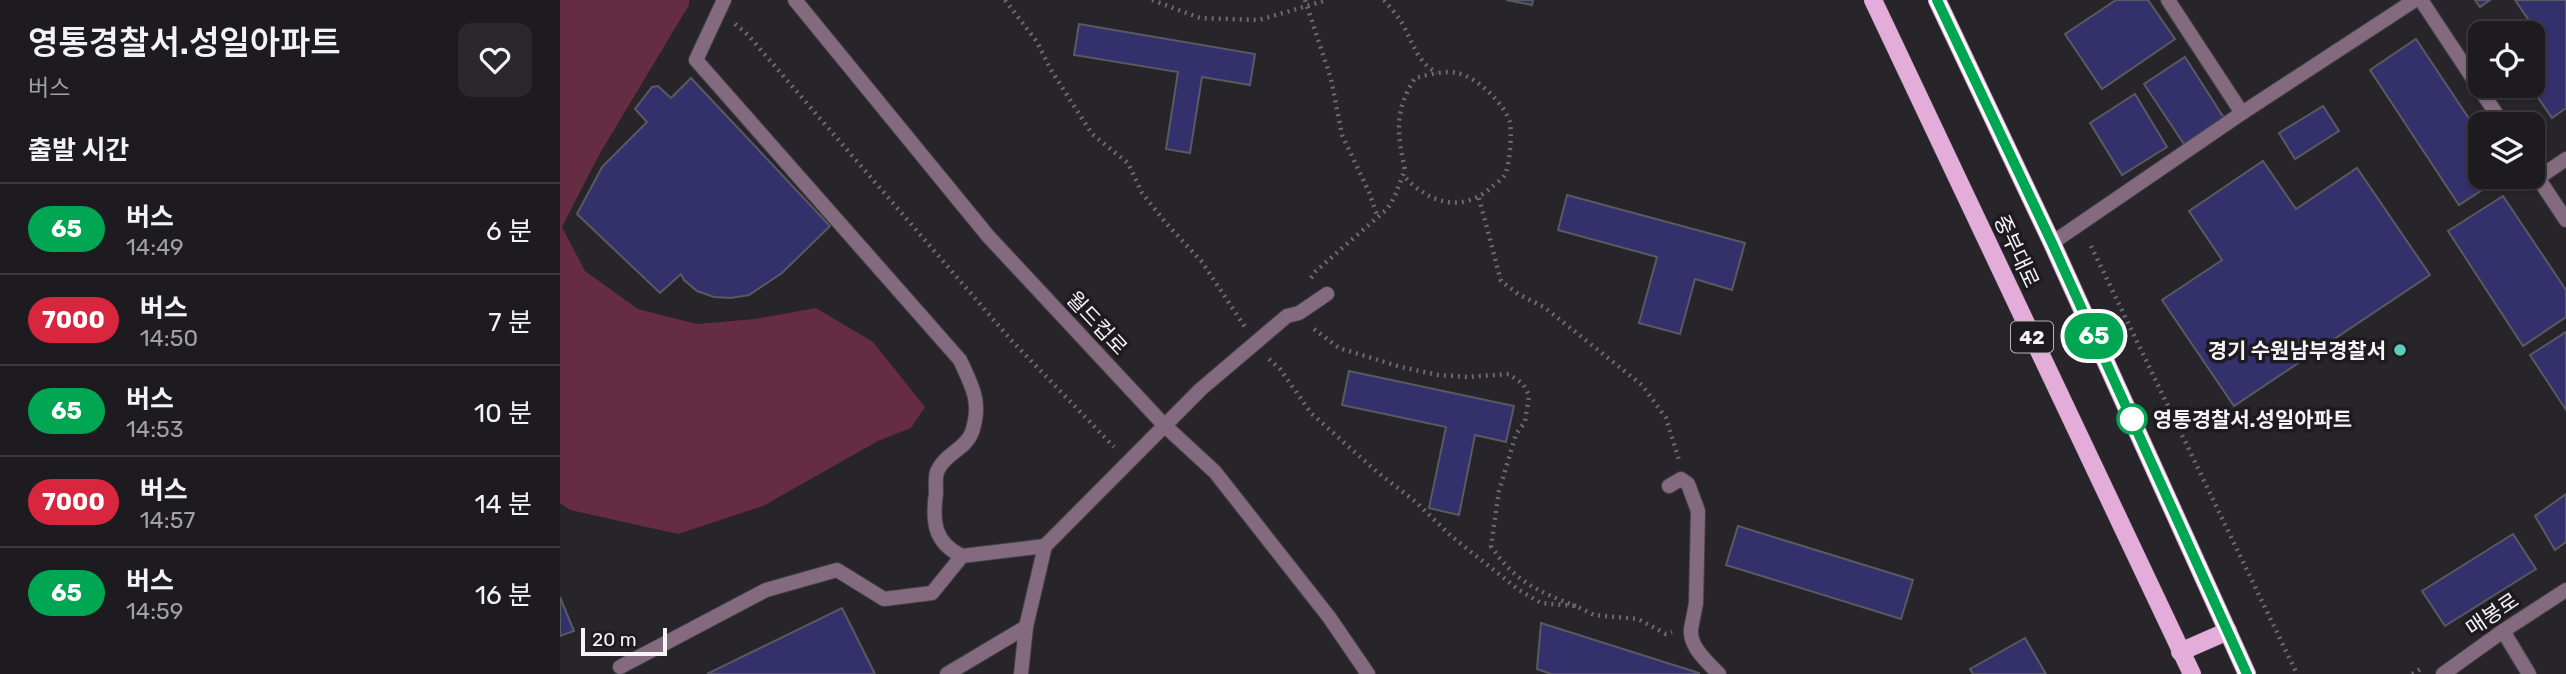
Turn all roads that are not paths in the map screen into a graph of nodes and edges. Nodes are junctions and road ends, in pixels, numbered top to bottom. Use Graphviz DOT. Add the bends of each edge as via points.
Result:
graph roads {
  1 [pos="795,0"];
  2 [pos="1873,0"];
  3 [pos="1937,0"];
  4 [pos="2168,0"];
  5 [pos="2415,0"];
  6 [pos="2421,0"];
  7 [pos="721,5"];
  8 [pos="2495,112"];
  9 [pos="2242,113"];
  10 [pos="2566,159"];
  11 [pos="2545,169"];
  12 [pos="2545,189"];
  13 [pos="2566,220"];
  14 [pos="2052,243"];
  15 [pos="1327,294"];
  16 [pos="1164,425"];
  17 [pos="1669,486"];
  18 [pos="1045,546"];
  19 [pos="962,556"];
  20 [pos="2566,590"];
  21 [pos="1026,627"];
  22 [pos="2228,631"];
  23 [pos="2503,631"];
  24 [pos="2180,652"];
  25 [pos="620,667"];
  26 [pos="947,674"];
  27 [pos="1021,674"];
  28 [pos="1368,674"];
  29 [pos="1719,674"];
  30 [pos="2192,674"];
  31 [pos="2247,674"];
  32 [pos="2444,674"];
  33 [pos="2529,674"];
  1 -- 16 [label="street, 월드컵로" via="988,236"];
  2 -- 24 [label="main road, 중부대로 / 42"];
  3 -- 14 [label="main road, 중부대로"];
  4 -- 9 [label="street"];
  5 -- 9 [label="street, 중부대로"];
  6 -- 8 [label="street"];
  7 -- 19 [label="street" via="696,60 960,360 977,397 972,433 937,472 933,510 937,534 948,550"];
  9 -- 14 [label="street, 중부대로"];
  10 -- 11 [label="street"];
  12 -- 13 [label="street"];
  14 -- 22 [label="main road, 중부대로"];
  15 -- 16 [label="street" via="1255,341"];
  16 -- 18 [label="street"];
  16 -- 28 [label="street, 월드컵로" via="1215,472"];
  17 -- 29 [label="street" via="1681,479 1688,484 1698,511 1696,603 1689,632 1699,655"];
  18 -- 19 [label="street"];
  18 -- 21 [label="street"];
  19 -- 25 [label="street" via="932,593 884,599 837,570 766,590"];
  20 -- 23 [label="street, 매봉로"];
  21 -- 26 [label="street"];
  21 -- 27 [label="street"];
  22 -- 24 [label="main road"];
  22 -- 31 [label="main road, 중부대로"];
  23 -- 32 [label="street, 매봉로"];
  23 -- 33 [label="street"];
  24 -- 30 [label="main road, 중부대로 / 42"];
}
